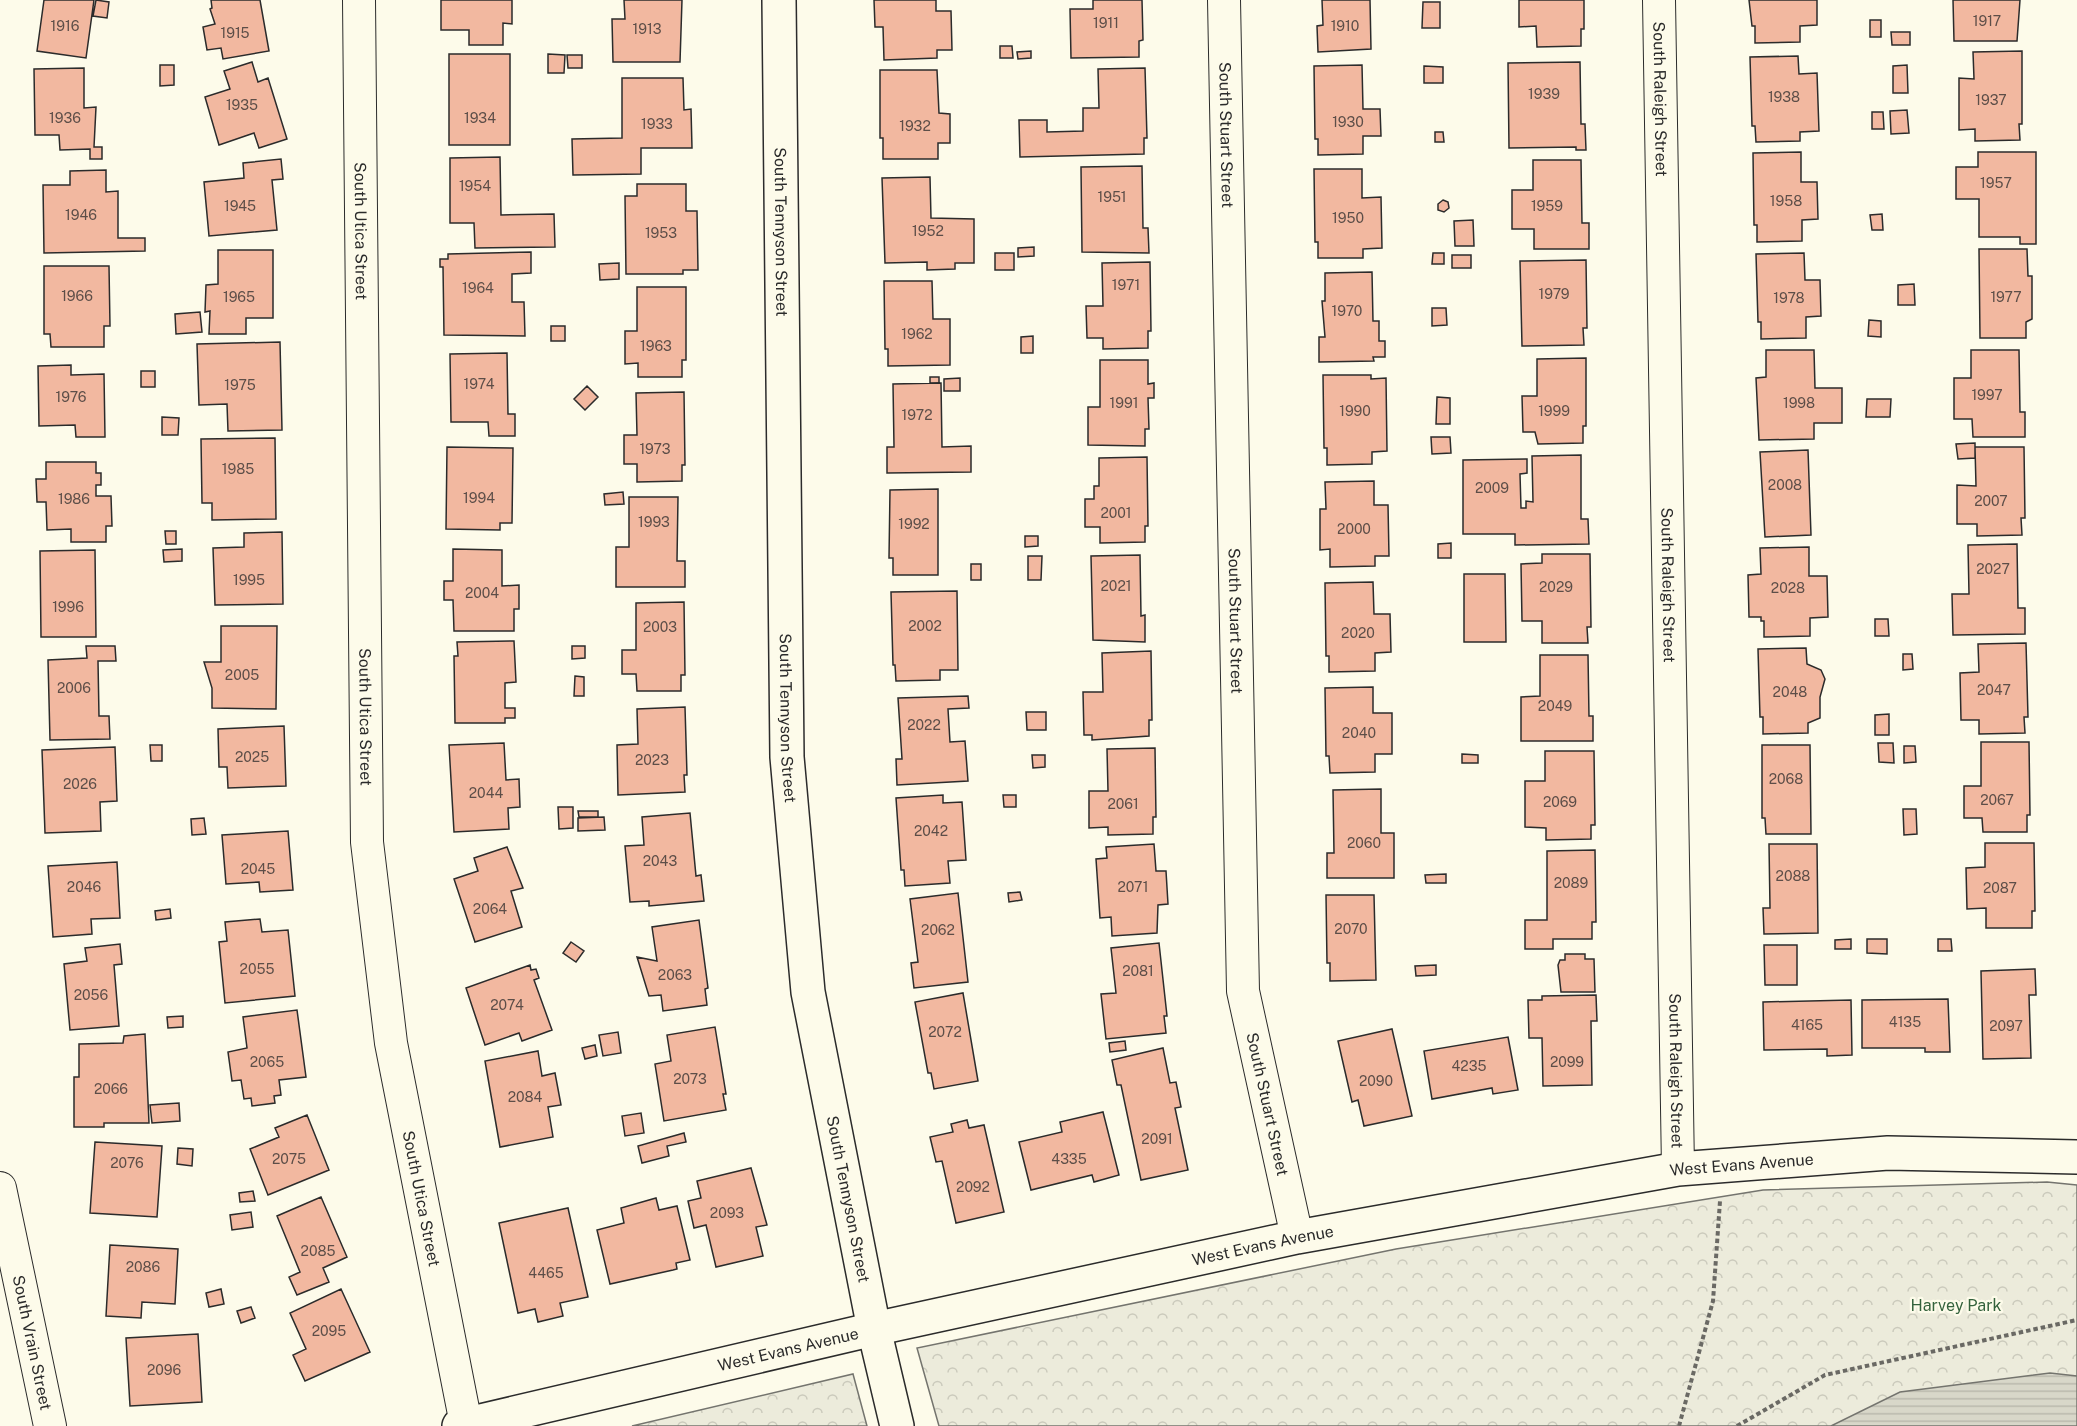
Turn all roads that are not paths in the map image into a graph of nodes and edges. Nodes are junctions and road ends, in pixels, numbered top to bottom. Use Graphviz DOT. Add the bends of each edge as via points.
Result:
graph roads {
  1 [pos="359,0"];
  2 [pos="779,0"];
  3 [pos="1224,0"];
  4 [pos="1659,0"];
  5 [pos="2077,1157"];
  6 [pos="1678,1168"];
  7 [pos="0,1188"];
  8 [pos="1298,1237"];
  9 [pos="874,1329"];
  10 [pos="463,1425"];
  11 [pos="50,1426"];
  12 [pos="897,1426"];
  1 -- 10 [label="street, South Utica Street" via="367,842 391,1043"];
  2 -- 9 [label="main road, South Tennyson Street" via="787,757 808,992"];
  3 -- 8 [label="street, South Stuart Street" via="1243,991"];
  4 -- 6 [label="street, South Raleigh Street"];
  5 -- 6 [label="main road, West Evans Avenue" via="1888,1154"];
  6 -- 8 [label="main road, West Evans Avenue"];
  7 -- 11 [label="street, South Vrain Street"];
  8 -- 9 [label="main road, West Evans Avenue"];
  9 -- 10 [label="main road, West Evans Avenue"];
  9 -- 12 [label="main road, South Tennyson Street"];
}
